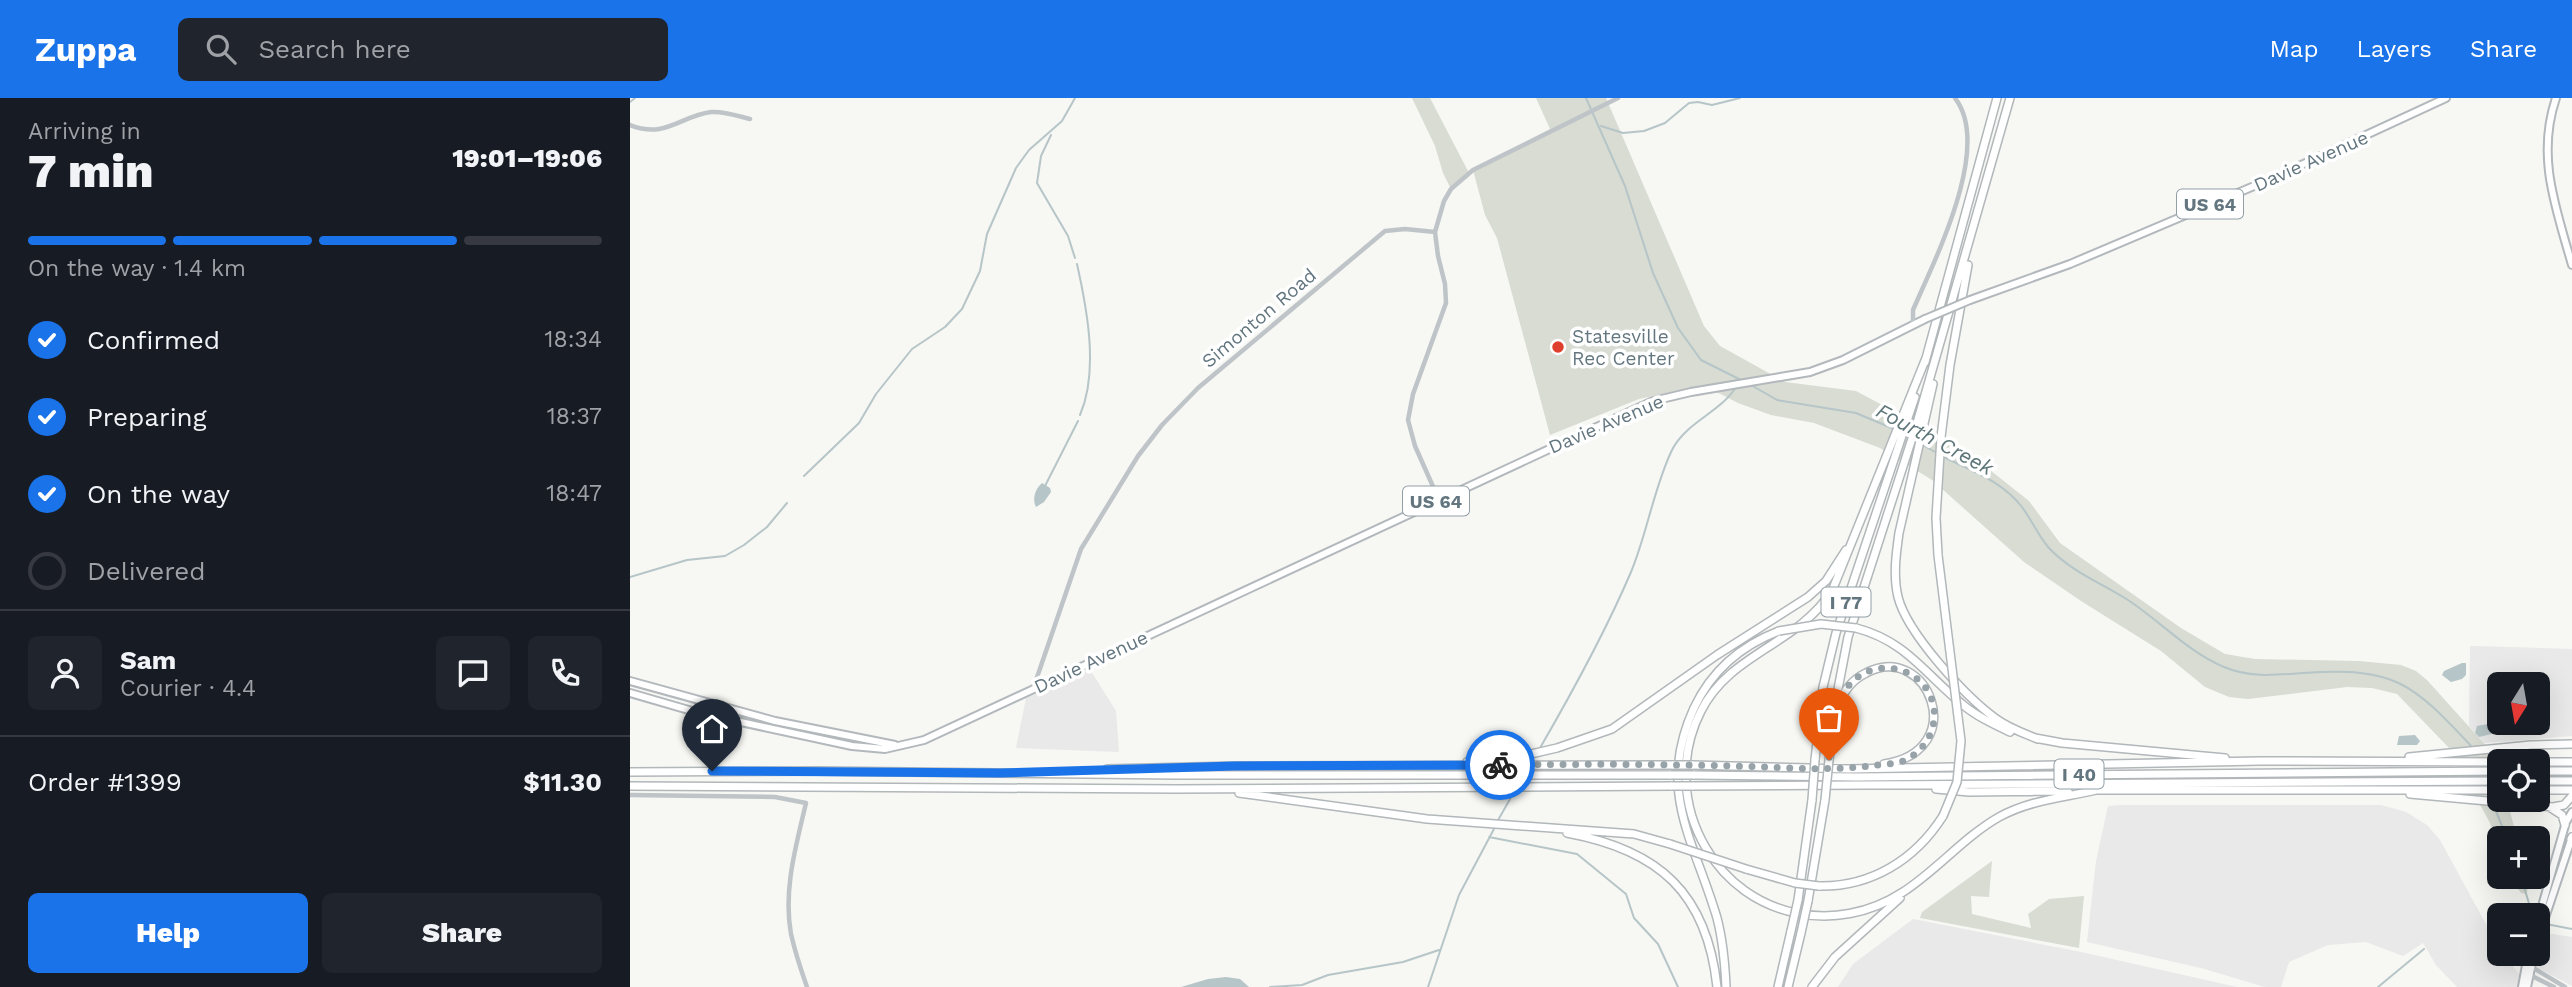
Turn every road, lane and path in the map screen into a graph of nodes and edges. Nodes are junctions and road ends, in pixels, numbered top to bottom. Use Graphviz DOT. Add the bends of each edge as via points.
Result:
graph roads {
  1 [pos="1618,98"];
  2 [pos="1955,98"];
  3 [pos="1997,98"];
  4 [pos="2010,98"];
  5 [pos="2446,98"];
  6 [pos="2556,98"];
  7 [pos="750,119"];
  8 [pos="630,125"];
  9 [pos="1974,228"];
  10 [pos="1435,232"];
  11 [pos="2572,265"];
  12 [pos="1913,325"];
  13 [pos="1907,417"];
  14 [pos="1921,425"];
  15 [pos="1439,500"];
  16 [pos="1861,518"];
  17 [pos="630,681"];
  18 [pos="1032,690"];
  19 [pos="630,692"];
  20 [pos="667,692"];
  21 [pos="655,700"];
  22 [pos="1833,723"];
  23 [pos="2038,738"];
  24 [pos="2572,744"];
  25 [pos="897,746"];
  26 [pos="2260,761"];
  27 [pos="2487,761"];
  28 [pos="2363,762"];
  29 [pos="2550,762"];
  30 [pos="2572,762"];
  31 [pos="1353,765"];
  32 [pos="1849,769"];
  33 [pos="2487,771"];
  34 [pos="2550,771"];
  35 [pos="2572,771"];
  36 [pos="630,772"];
  37 [pos="1000,773"];
  38 [pos="2571,780"];
  39 [pos="2550,781"];
  40 [pos="2487,783"];
  41 [pos="2469,785"];
  42 [pos="630,786"];
  43 [pos="1884,786"];
  44 [pos="2487,788"];
  45 [pos="1176,789"];
  46 [pos="2096,790"];
  47 [pos="2346,790"];
  48 [pos="2550,791"];
  49 [pos="2571,792"];
  50 [pos="630,795"];
  51 [pos="2487,801"];
  52 [pos="2550,806"];
  53 [pos="2550,810"];
  54 [pos="2572,812"];
  55 [pos="2564,825"];
  56 [pos="1536,827"];
  57 [pos="2572,838"];
  58 [pos="1935,867"];
  59 [pos="2546,900"];
  60 [pos="2545,903"];
  61 [pos="2545,903"];
  62 [pos="2527,968"];
  63 [pos="807,987"];
  64 [pos="1717,987"];
  65 [pos="1726,987"];
  66 [pos="1777,987"];
  67 [pos="1788,987"];
  68 [pos="1811,987"];
  69 [pos="2522,987"];
  70 [pos="2527,987"];
  71 [pos="2554,987"];
  72 [pos="2565,987"];
  1 -- 10 [label="street" via="1462,178 1444,201"];
  2 -- 12 [label="street" via="1968,132 1968,154 1951,219 1913,310"];
  3 -- 13 [label="highway"];
  4 -- 9 [label="highway, I 77"];
  5 -- 12 [label="main road, Davie Avenue / US 64, bridge" via="2070,264"];
  6 -- 11 [label="main road" via="2547,138 2547,170"];
  7 -- 8 [label="street" via="715,112 663,129"];
  9 -- 14 [label="highway, I 77"];
  9 -- 56 [label="highway, bridge" via="1950,365 1936,517 1961,741 1957,782 1943,816 1927,838 1907,858 1861,881 1819,886 1795,883 1634,834"];
  10 -- 15 [label="street" via="1446,303 1408,420"];
  10 -- 18 [label="street, Simonton Road" via="1385,231 1248,344 1162,425 1080,549"];
  12 -- 15 [label="main road, Davie Avenue / US 64" via="1810,372 1653,401"];
  13 -- 16 [label="highway"];
  13 -- 66 [label="highway, I 77, bridge" via="1836,633 1823,687 1798,900"];
  14 -- 22 [label="highway, I 77" via="1906,455 1848,637"];
  14 -- 23 [label="highway" via="1896,553 1903,614 1977,704 2007,726"];
  15 -- 18 [label="main road, Davie Avenue / US 64"];
  16 -- 31 [label="highway" via="1818,589 1601,734 1522,756"];
  16 -- 58 [label="highway" via="1838,580 1823,604 1797,629 1737,668 1706,702 1687,752 1689,807 1701,840 1727,875 1761,901 1797,915 1837,916 1869,909 1903,892"];
  17 -- 20 [label="main road, US 64"];
  18 -- 25 [label="main road, Davie Avenue / US 64" via="932,737"];
  19 -- 21 [label="main road, US 64"];
  20 -- 21 [label="main road" via="664,699"];
  20 -- 25 [label="main road, US 64" via="775,721"];
  21 -- 25 [label="main road, US 64" via="844,744"];
  22 -- 32 [label="highway" via="1847,688 1873,669 1906,671 1921,682 1933,704 1932,732 1915,754 1902,761"];
  22 -- 67 [label="highway, I 77, bridge" via="1808,901"];
  23 -- 26 [label="highway"];
  23 -- 65 [label="highway, bridge" via="2012,733 1969,710 1908,653 1885,638 1856,628 1821,624 1779,631 1744,648 1713,676 1687,724 1678,760 1680,809 1717,921"];
  24 -- 28 [label="highway"];
  26 -- 28 [label="highway"];
  26 -- 32 [label="highway"];
  27 -- 28 [label="highway"];
  29 -- 30 [label="highway"];
  31 -- 32 [label="highway, bridge"];
  31 -- 37 [label="highway"];
  33 -- 37 [label="highway, I 40, bridge" via="1868,777"];
  34 -- 35 [label="highway"];
  36 -- 37 [label="highway, I 40"];
  38 -- 39 [label="highway"];
  40 -- 41 [label="highway, I 40"];
  41 -- 43 [label="highway, I 40"];
  41 -- 44 [label="highway"];
  41 -- 47 [label="highway"];
  42 -- 45 [label="highway, I 40"];
  43 -- 45 [label="highway, I 40, bridge"];
  43 -- 46 [label="highway" via="1969,792"];
  45 -- 56 [label="highway" via="1251,793 1388,814"];
  46 -- 47 [label="highway"];
  46 -- 58 [label="highway" via="2042,799 2006,813"];
  47 -- 51 [label="highway"];
  48 -- 49 [label="highway"];
  49 -- 52 [label="highway" via="2563,806"];
  50 -- 63 [label="street" via="775,797 806,803 788,899 791,934"];
  53 -- 55 [label="highway" via="2564,818"];
  54 -- 55 [label="main road"];
  55 -- 59 [label="main road"];
  56 -- 64 [label="highway" via="1604,841 1662,871 1681,889 1705,929"];
  57 -- 59 [label="main road"];
  58 -- 68 [label="highway" via="1850,943"];
  59 -- 60 [label="main road"];
  59 -- 61 [label="main road"];
  62 -- 69 [label="main road"];
  62 -- 70 [label="main road"];
  62 -- 71 [label="street"];
  62 -- 72 [label="street"];
}
